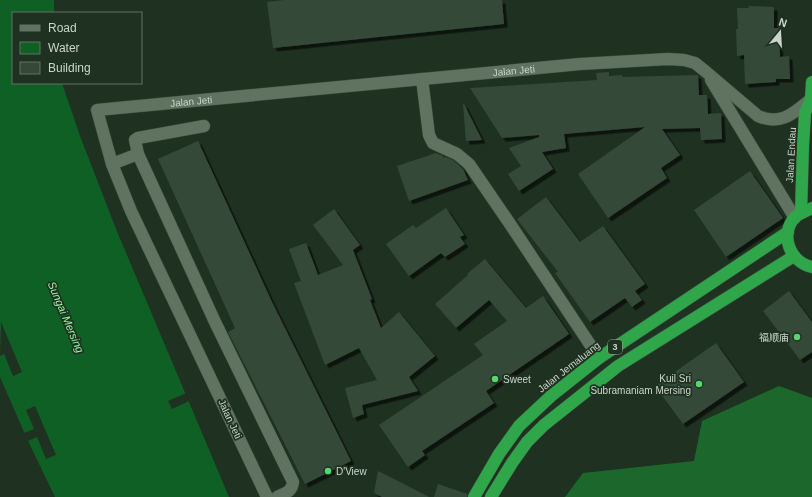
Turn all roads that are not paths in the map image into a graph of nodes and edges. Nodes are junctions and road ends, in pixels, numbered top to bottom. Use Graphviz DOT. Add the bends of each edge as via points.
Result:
graph roads {
  1 [pos="705,71"];
  2 [pos="422,79"];
  3 [pos="812,82"];
  4 [pos="812,100"];
  5 [pos="204,126"];
  6 [pos="138,154"];
  7 [pos="112,164"];
  8 [pos="803,213"];
  9 [pos="788,232"];
  10 [pos="794,256"];
  11 [pos="812,267"];
  12 [pos="599,358"];
  13 [pos="266,497"];
  14 [pos="277,497"];
  15 [pos="474,497"];
  16 [pos="492,497"];
  1 -- 2 [label="street, Jalan Jeti" via="694,63 668,59 580,64"];
  1 -- 4 [label="street, Jalan Jeti" via="758,116 765,119 781,119 791,115"];
  1 -- 8 [label="street"];
  2 -- 7 [label="street, Jalan Jeti" via="97,110"];
  2 -- 12 [label="street" via="432,143 457,154 468,164"];
  3 -- 4 [label="highway, Jalan Endau / 3"];
  4 -- 8 [label="highway, Jalan Endau / 3" via="805,113"];
  5 -- 6 [label="street" via="138,138 135,143"];
  6 -- 7 [label="street"];
  6 -- 14 [label="street" via="215,322 293,482 290,491"];
  7 -- 13 [label="street, Jalan Jeti"];
  8 -- 9 [label="highway, 3" via="790,224"];
  9 -- 10 [label="highway" via="787,240"];
  9 -- 12 [label="highway, Jalan Jemaluang / 3"];
  10 -- 11 [label="highway"];
  10 -- 16 [label="highway, 3" via="618,366 589,389 527,442"];
  12 -- 15 [label="highway, Jalan Jemaluang / 3" via="551,396 519,426"];
}
